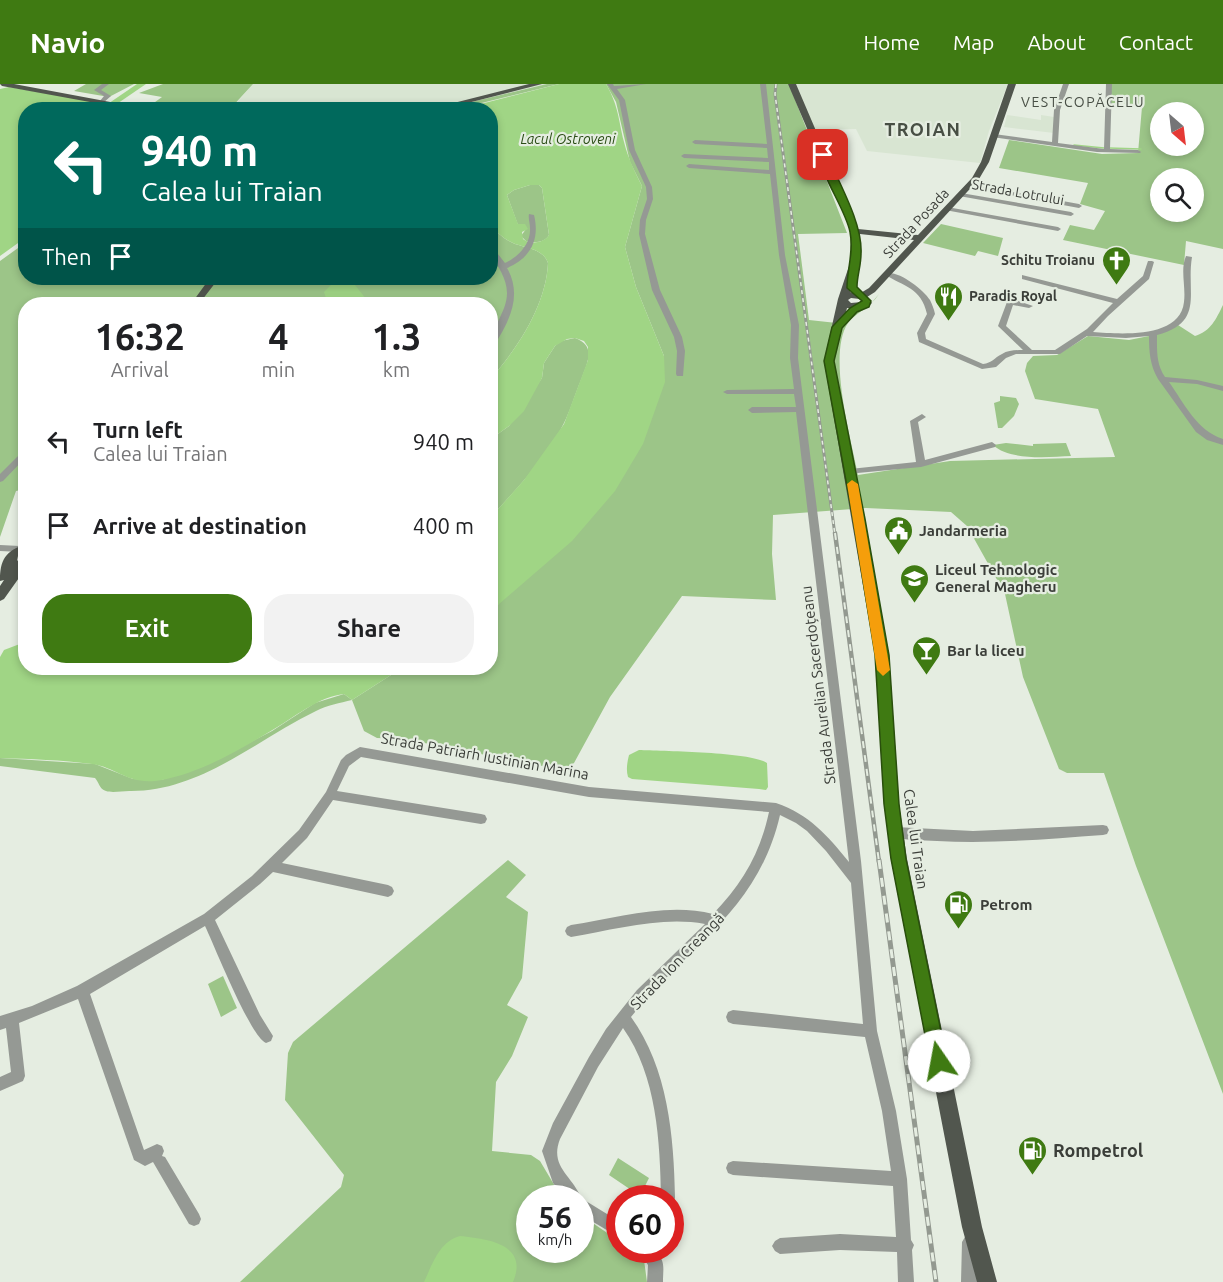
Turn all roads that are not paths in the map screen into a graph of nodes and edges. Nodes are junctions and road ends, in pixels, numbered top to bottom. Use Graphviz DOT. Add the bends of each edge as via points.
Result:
graph roads {
  1 [pos="4,84"];
  2 [pos="106,84"];
  3 [pos="538,84"];
  4 [pos="643,84"];
  5 [pos="763,84"];
  6 [pos="792,84"];
  7 [pos="1012,84"];
  8 [pos="1066,84"];
  9 [pos="1109,84"];
  10 [pos="611,86"];
  11 [pos="105,99"];
  12 [pos="114,102"];
  13 [pos="463,102"];
  14 [pos="994,136"];
  15 [pos="694,142"];
  16 [pos="1055,145"];
  17 [pos="703,151"];
  18 [pos="1107,151"];
  19 [pos="1138,152"];
  20 [pos="684,156"];
  21 [pos="771,158"];
  22 [pos="688,166"];
  23 [pos="969,186"];
  24 [pos="961,195"];
  25 [pos="1079,206"];
  26 [pos="947,209"];
  27 [pos="1071,214"];
  28 [pos="531,215"];
  29 [pos="1058,229"];
  30 [pos="855,231"];
  31 [pos="921,238"];
  32 [pos="498,257"];
  33 [pos="1188,257"];
  34 [pos="1150,262"];
  35 [pos="505,266"];
  36 [pos="852,275"];
  37 [pos="886,276"];
  38 [pos="1025,277"];
  39 [pos="844,299"];
  40 [pos="861,300"];
  41 [pos="1118,302"];
  42 [pos="1029,306"];
  43 [pos="837,327"];
  44 [pos="498,333"];
  45 [pos="1153,333"];
  46 [pos="1085,334"];
  47 [pos="1029,351"];
  48 [pos="680,374"];
  49 [pos="1162,379"];
  50 [pos="1223,389"];
  51 [pos="799,391"];
  52 [pos="727,392"];
  53 [pos="801,409"];
  54 [pos="752,410"];
  55 [pos="922,417"];
  56 [pos="1223,442"];
  57 [pos="992,445"];
  58 [pos="18,459"];
  59 [pos="921,464"];
  60 [pos="850,472"];
  61 [pos="0,478"];
  62 [pos="17,552"];
  63 [pos="0,577"];
  64 [pos="0,596"];
  65 [pos="330,795"];
  66 [pos="776,808"];
  67 [pos="481,819"];
  68 [pos="1103,830"];
  69 [pos="895,832"];
  70 [pos="272,866"];
  71 [pos="856,880"];
  72 [pos="388,891"];
  73 [pos="208,918"];
  74 [pos="716,921"];
  75 [pos="571,931"];
  76 [pos="82,991"];
  77 [pos="623,1017"];
  78 [pos="733,1017"];
  79 [pos="6,1021"];
  80 [pos="870,1031"];
  81 [pos="266,1036"];
  82 [pos="0,1084"];
  83 [pos="733,1168"];
  84 [pos="900,1179"];
  85 [pos="564,1185"];
  86 [pos="668,1185"];
  87 [pos="194,1219"];
  88 [pos="972,1227"];
  89 [pos="906,1245"];
  90 [pos="780,1246"];
  91 [pos="658,1263"];
  92 [pos="655,1282"];
  93 [pos="906,1282"];
  94 [pos="969,1282"];
  95 [pos="987,1282"];
  1 -- 11 [label="main road"];
  2 -- 11 [label="street" via="97,90"];
  3 -- 13 [label="main road"];
  4 -- 10 [label="street"];
  5 -- 21 [label="street, Strada Aurelian Sacerdoțeanu"];
  6 -- 30 [label="main road, Calea lui Traian"];
  7 -- 14 [label="main road, Strada Posada"];
  8 -- 16 [label="street" via="1057,110"];
  9 -- 18 [label="street"];
  10 -- 48 [label="street" via="622,100 632,150 647,182 650,199 642,234 656,290 678,337"];
  11 -- 12 [label="main road"];
  14 -- 16 [label="street"];
  14 -- 23 [label="main road, Strada Posada" via="982,167"];
  15 -- 21 [label="street"];
  16 -- 18 [label="street"];
  17 -- 21 [label="street"];
  18 -- 19 [label="street"];
  20 -- 21 [label="street"];
  21 -- 22 [label="street"];
  21 -- 51 [label="street, Strada Aurelian Sacerdoțeanu" via="795,325"];
  23 -- 24 [label="main road, Strada Posada"];
  23 -- 25 [label="street, Strada Posada"];
  24 -- 26 [label="main road, Strada Posada"];
  24 -- 27 [label="street, Strada Lotrului"];
  26 -- 29 [label="street"];
  26 -- 31 [label="main road, Strada Posada"];
  28 -- 35 [label="street" via="531,241 516,262"];
  30 -- 31 [label="main road"];
  30 -- 36 [label="main road, Calea lui Traian" via="857,255"];
  31 -- 37 [label="main road, Strada Posada"];
  32 -- 35 [label="street"];
  33 -- 45 [label="street" via="1185,313 1168,328"];
  34 -- 41 [label="street" via="1146,277"];
  35 -- 44 [label="street" via="511,283 511,304"];
  36 -- 39 [label="main road, Calea lui Traian"];
  36 -- 40 [label="main road, Calea lui Traian" via="852,288"];
  37 -- 40 [label="main road, Strada Posada" via="876,295"];
  37 -- 47 [label="street" via="913,286 926,300 931,314 921,338 926,343 982,368 1008,354"];
  38 -- 41 [label="street"];
  39 -- 40 [label="main road"];
  39 -- 43 [label="main road, Calea lui Traian"];
  40 -- 43 [label="main road"];
  41 -- 46 [label="street"];
  42 -- 47 [label="street" via="1010,304 1002,326"];
  43 -- 60 [label="main road, Calea lui Traian" via="829,361"];
  45 -- 46 [label="street" via="1115,337"];
  45 -- 49 [label="street" via="1154,363"];
  46 -- 47 [label="street" via="1056,352"];
  49 -- 50 [label="street"];
  49 -- 56 [label="street" via="1199,429"];
  51 -- 52 [label="street"];
  51 -- 53 [label="street, Strada Aurelian Sacerdoțeanu"];
  53 -- 54 [label="street"];
  53 -- 71 [label="street, Strada Aurelian Sacerdoțeanu"];
  55 -- 59 [label="street" via="914,421"];
  57 -- 59 [label="street"];
  58 -- 61 [label="street"];
  59 -- 60 [label="street"];
  60 -- 69 [label="main road, Calea lui Traian" via="882,655"];
  62 -- 63 [label="main road"];
  62 -- 64 [label="main road"];
  65 -- 66 [label="street, Strada Patriarh Iustinian Marina" via="350,758 366,752 589,792"];
  65 -- 67 [label="street"];
  65 -- 70 [label="street, Strada Patriarh Iustinian Marina" via="303,834"];
  66 -- 71 [label="street, Strada Patriarh Iustinian Marina" via="808,823"];
  66 -- 74 [label="street, Strada Ion Creangă" via="769,840 753,872"];
  68 -- 69 [label="street" via="990,837"];
  69 -- 88 [label="main road, Calea lui Traian"];
  70 -- 72 [label="street"];
  70 -- 73 [label="street, Strada Patriarh Iustinian Marina"];
  71 -- 80 [label="street, Strada Aurelian Sacerdoțeanu"];
  73 -- 76 [label="street, Strada Patriarh Iustinian Marina"];
  73 -- 81 [label="street"];
  74 -- 75 [label="street" via="674,916"];
  74 -- 77 [label="street, Strada Ion Creangă"];
  76 -- 79 [label="street, Strada Patriarh Iustinian Marina"];
  76 -- 87 [label="street" via="139,1155 145,1159 159,1156"];
  77 -- 85 [label="street, Strada Ion Creangă" via="589,1067 549,1151"];
  77 -- 86 [label="street, Strada Ion Creangă" via="638,1038 660,1106 667,1146"];
  78 -- 80 [label="street"];
  79 -- 82 [label="street" via="18,1076"];
  80 -- 84 [label="street, Strada Aurelian Sacerdoțeanu"];
  83 -- 84 [label="street"];
  84 -- 89 [label="street, Strada Aurelian Sacerdoțeanu"];
  88 -- 94 [label="street"];
  88 -- 95 [label="main road, Calea lui Traian"];
  89 -- 90 [label="street" via="840,1242"];
  89 -- 93 [label="street, Strada Aurelian Sacerdoțeanu"];
  91 -- 92 [label="street"];
}
